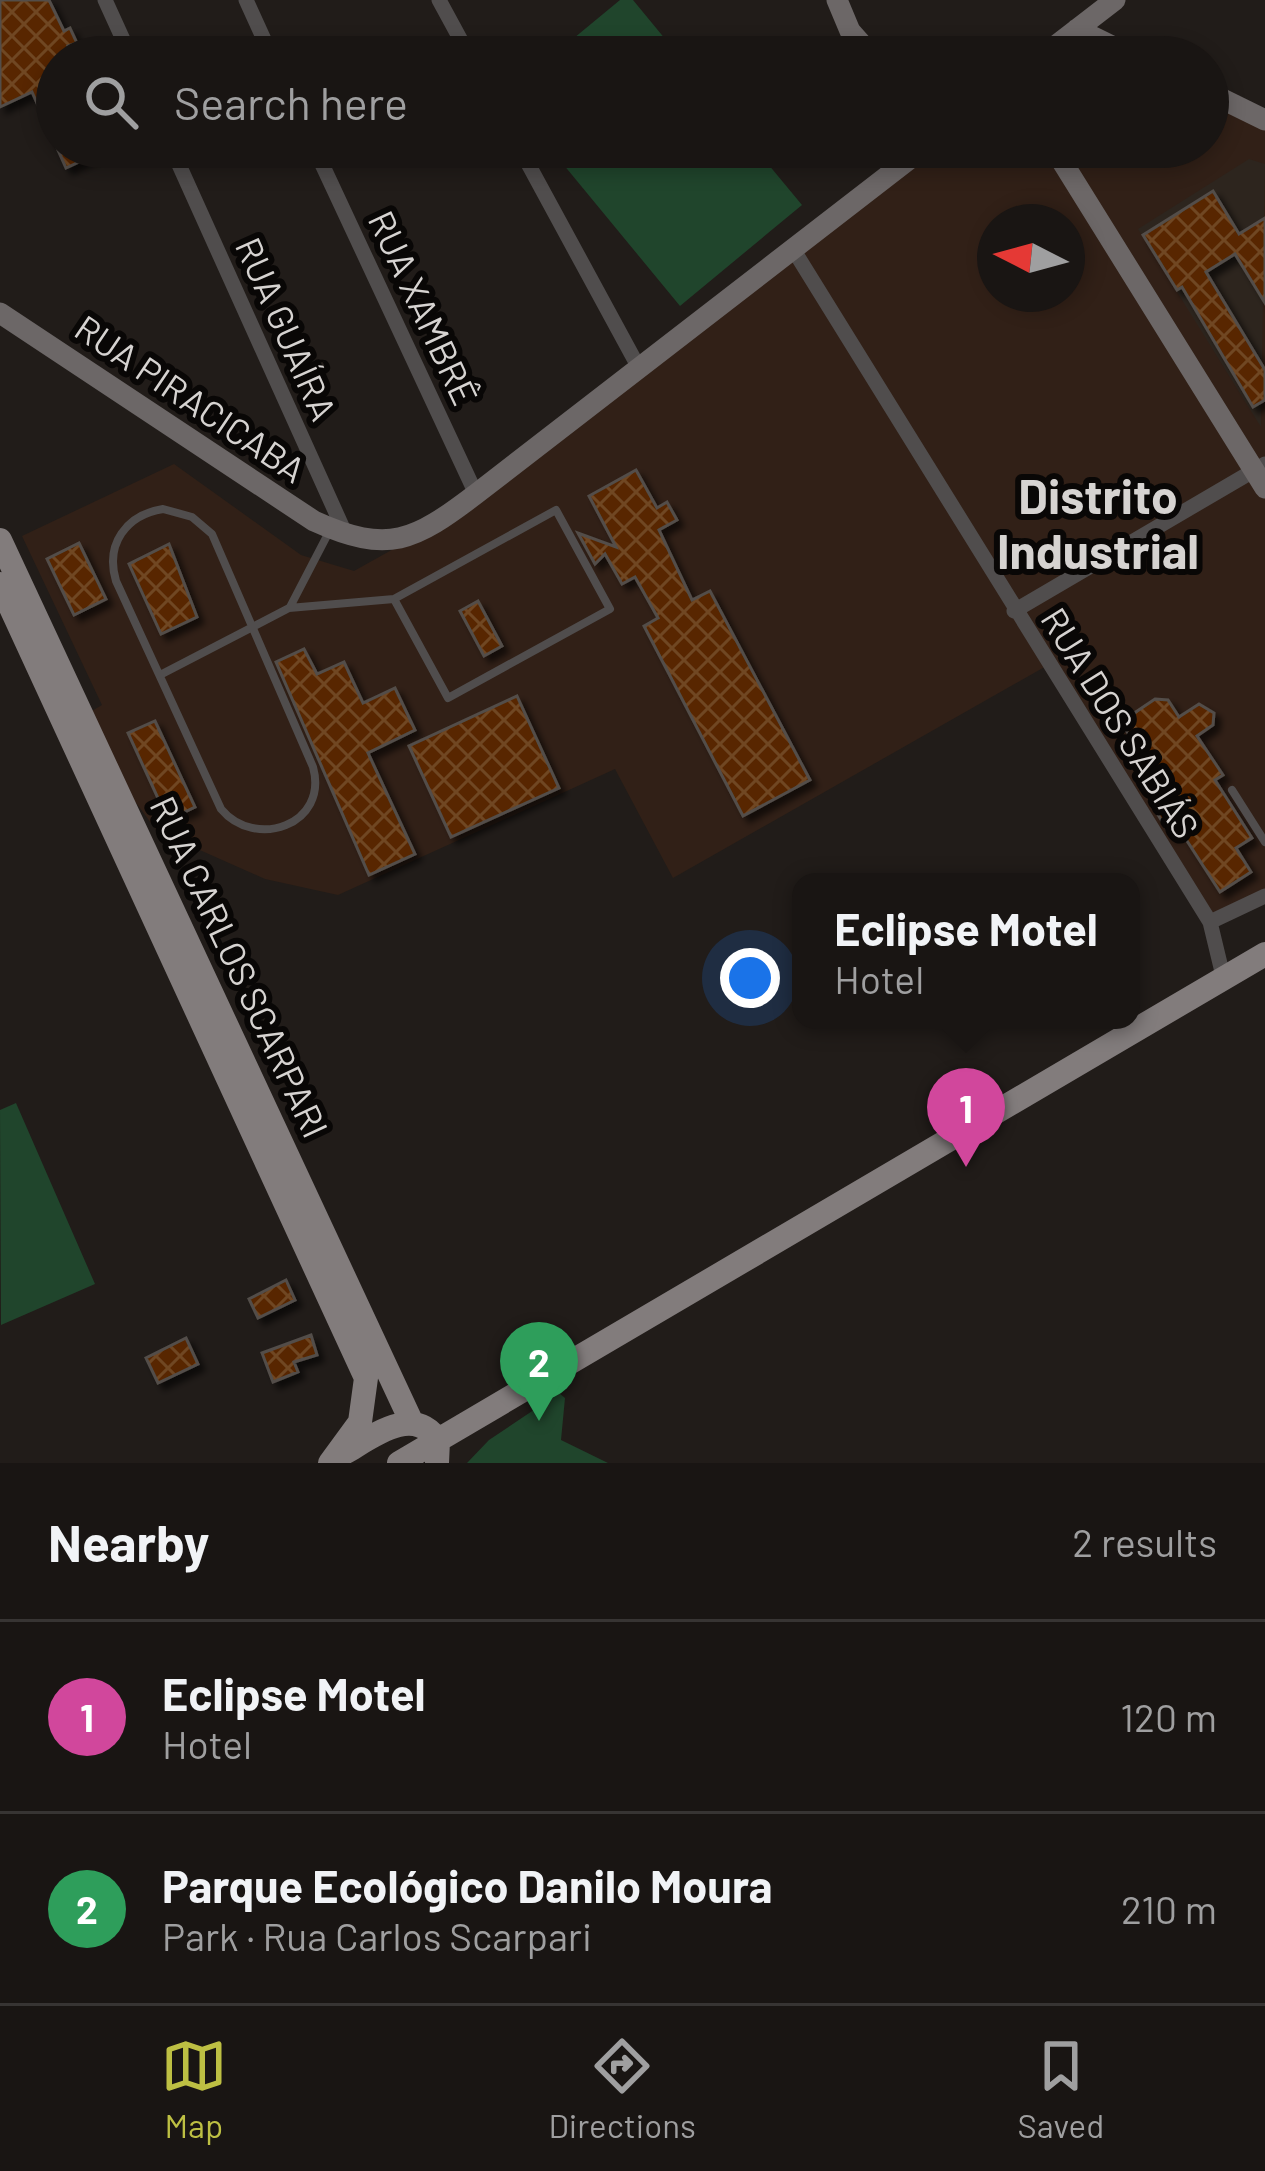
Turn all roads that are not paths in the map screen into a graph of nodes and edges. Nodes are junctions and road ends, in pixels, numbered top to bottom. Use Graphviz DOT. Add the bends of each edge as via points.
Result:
graph roads {
  1 [pos="105,0"];
  2 [pos="246,0"];
  3 [pos="439,0"];
  4 [pos="837,0"];
  5 [pos="1115,0"];
  6 [pos="1077,29"];
  7 [pos="121,36"];
  8 [pos="262,36"];
  9 [pos="459,36"];
  10 [pos="854,36"];
  11 [pos="1068,36"];
  12 [pos="1091,36"];
  13 [pos="1229,102"];
  14 [pos="1265,120"];
  15 [pos="180,168"];
  16 [pos="324,168"];
  17 [pos="530,168"];
  18 [pos="898,168"];
  19 [pos="1066,168"];
  20 [pos="793,249"];
  21 [pos="0,313"];
  22 [pos="639,368"];
  23 [pos="1261,474"];
  24 [pos="476,494"];
  25 [pos="339,532"];
  26 [pos="0,540"];
  27 [pos="0,584"];
  28 [pos="394,599"];
  29 [pos="289,608"];
  30 [pos="1014,611"];
  31 [pos="252,627"];
  32 [pos="160,675"];
  33 [pos="1232,790"];
  34 [pos="1265,842"];
  35 [pos="1265,896"];
  36 [pos="1210,922"];
  37 [pos="1265,954"];
  38 [pos="1223,976"];
  39 [pos="1140,1025"];
  40 [pos="1133,1029"];
  41 [pos="342,1297"];
  42 [pos="430,1443"];
  43 [pos="329,1463"];
  44 [pos="399,1463"];
  1 -- 7 [label="street"];
  2 -- 8 [label="street"];
  3 -- 9 [label="street"];
  4 -- 10 [label="street"];
  5 -- 6 [label="street"];
  6 -- 11 [label="street"];
  6 -- 12 [label="street"];
  13 -- 14 [label="street"];
  15 -- 25 [label="street, RUA GUAÍRA"];
  16 -- 24 [label="street, RUA XAMBRÊ"];
  17 -- 22 [label="street"];
  18 -- 20 [label="street"];
  19 -- 23 [label="street"];
  20 -- 22 [label="street"];
  20 -- 30 [label="street, RUA DOS SABIÁS"];
  21 -- 25 [label="street, RUA PIRACICABA"];
  22 -- 24 [label="street"];
  23 -- 30 [label="street"];
  24 -- 25 [label="street" via="417,536 389,542"];
  25 -- 29 [label="lane"];
  26 -- 41 [label="main road, RUA CARLOS SCARPARI"];
  27 -- 41 [label="main road, RUA CARLOS SCARPARI"];
  28 -- 28 [label="lane" via="556,510 610,609 448,698"];
  28 -- 29 [label="lane"];
  29 -- 31 [label="lane"];
  30 -- 36 [label="street, RUA DOS SABIÁS"];
  31 -- 32 [label="lane"];
  31 -- 32 [label="lane" via="212,534 180,512 150,511 113,547 116,580"];
  31 -- 32 [label="lane" via="316,777 292,823 263,832 228,818"];
  33 -- 34 [label="lane"];
  35 -- 36 [label="street"];
  36 -- 38 [label="street, RUA DOS SABIÁS"];
  37 -- 38 [label="main road"];
  38 -- 39 [label="main road"];
  40 -- 42 [label="main road"];
  41 -- 42 [label="main road, RUA CARLOS SCARPARI"];
  41 -- 43 [label="main road, RUA CARLOS SCARPARI" via="367,1396 352,1438"];
  42 -- 43 [label="main road" via="396,1425"];
  42 -- 44 [label="main road"];
}
